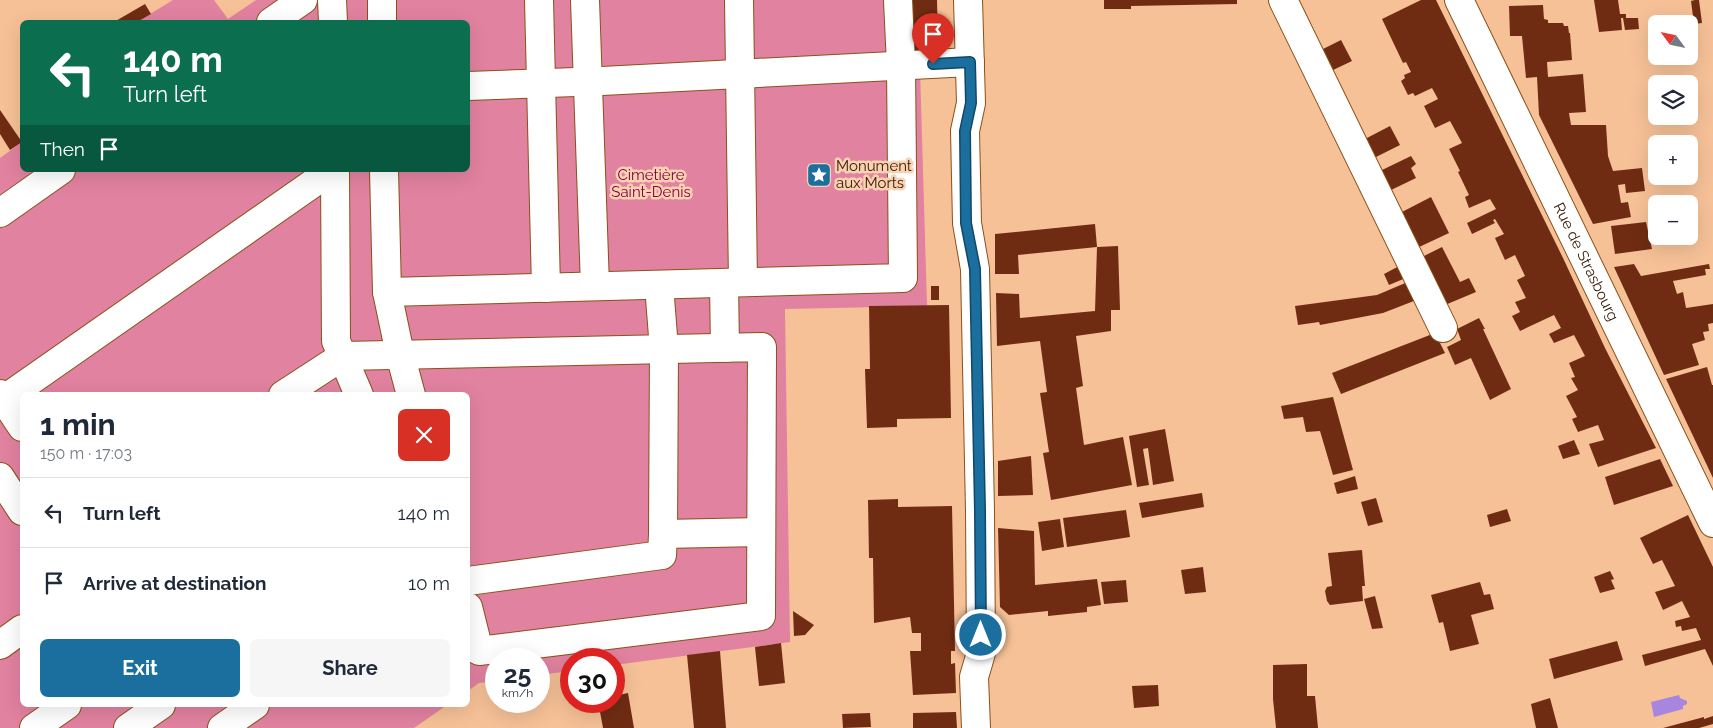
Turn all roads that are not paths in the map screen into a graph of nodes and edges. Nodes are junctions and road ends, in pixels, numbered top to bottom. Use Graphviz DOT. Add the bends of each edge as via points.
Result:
graph roads {
  1 [pos="303,0"];
  2 [pos="332,0"];
  3 [pos="382,0"];
  4 [pos="539,0"];
  5 [pos="584,0"];
  6 [pos="739,0"];
  7 [pos="898,0"];
  8 [pos="968,0"];
  9 [pos="1283,0"];
  10 [pos="1459,0"];
  11 [pos="274,20"];
  12 [pos="333,20"];
  13 [pos="382,20"];
  14 [pos="970,62"];
  15 [pos="902,65"];
  16 [pos="740,73"];
  17 [pos="586,82"];
  18 [pos="540,83"];
  19 [pos="470,86"];
  20 [pos="58,172"];
  21 [pos="330,172"];
  22 [pos="333,172"];
  23 [pos="384,172"];
  24 [pos="0,213"];
  25 [pos="734,283"];
  26 [pos="659,284"];
  27 [pos="595,286"];
  28 [pos="546,288"];
  29 [pos="387,292"];
  30 [pos="1443,328"];
  31 [pos="724,348"];
  32 [pos="664,349"];
  33 [pos="400,354"];
  34 [pos="342,356"];
  35 [pos="288,392"];
  36 [pos="358,392"];
  37 [pos="410,392"];
  38 [pos="1,399"];
  39 [pos="20,424"];
  40 [pos="0,477"];
  41 [pos="20,507"];
  42 [pos="1713,523"];
  43 [pos="761,532"];
  44 [pos="663,534"];
  45 [pos="470,581"];
  46 [pos="470,615"];
  47 [pos="20,630"];
  48 [pos="0,645"];
  49 [pos="64,707"];
  50 [pos="158,707"];
  51 [pos="252,707"];
  52 [pos="34,728"];
  53 [pos="128,728"];
  54 [pos="222,728"];
  55 [pos="976,728"];
  1 -- 11 [label="street"];
  2 -- 12 [label="street"];
  3 -- 13 [label="street"];
  4 -- 18 [label="street"];
  5 -- 17 [label="street"];
  6 -- 16 [label="street"];
  7 -- 15 [label="street"];
  8 -- 14 [label="street"];
  9 -- 30 [label="street"];
  10 -- 42 [label="street, Rue de Strasbourg"];
  14 -- 15 [label="street"];
  14 -- 55 [label="street" via="971,103 965,131 966,223 975,269 980,511 981,653 974,677"];
  15 -- 16 [label="street"];
  15 -- 25 [label="street" via="903,278"];
  16 -- 17 [label="street"];
  16 -- 25 [label="street"];
  17 -- 18 [label="street"];
  17 -- 27 [label="street"];
  18 -- 19 [label="street"];
  18 -- 28 [label="street"];
  20 -- 24 [label="street"];
  21 -- 38 [label="street"];
  22 -- 34 [label="street" via="336,341"];
  23 -- 29 [label="street"];
  25 -- 26 [label="street"];
  25 -- 31 [label="street"];
  26 -- 27 [label="street"];
  26 -- 32 [label="street"];
  27 -- 28 [label="street"];
  28 -- 29 [label="street"];
  29 -- 33 [label="street"];
  31 -- 32 [label="street"];
  31 -- 43 [label="street" via="762,347"];
  32 -- 33 [label="street"];
  32 -- 44 [label="street"];
  33 -- 34 [label="street"];
  33 -- 37 [label="street"];
  34 -- 35 [label="street"];
  34 -- 36 [label="street"];
  38 -- 39 [label="street"];
  40 -- 41 [label="street"];
  43 -- 44 [label="street"];
  43 -- 46 [label="street" via="761,616 479,651"];
  44 -- 45 [label="street" via="662,555"];
  47 -- 48 [label="street"];
  49 -- 52 [label="street"];
  50 -- 53 [label="street"];
  51 -- 54 [label="street"];
}
